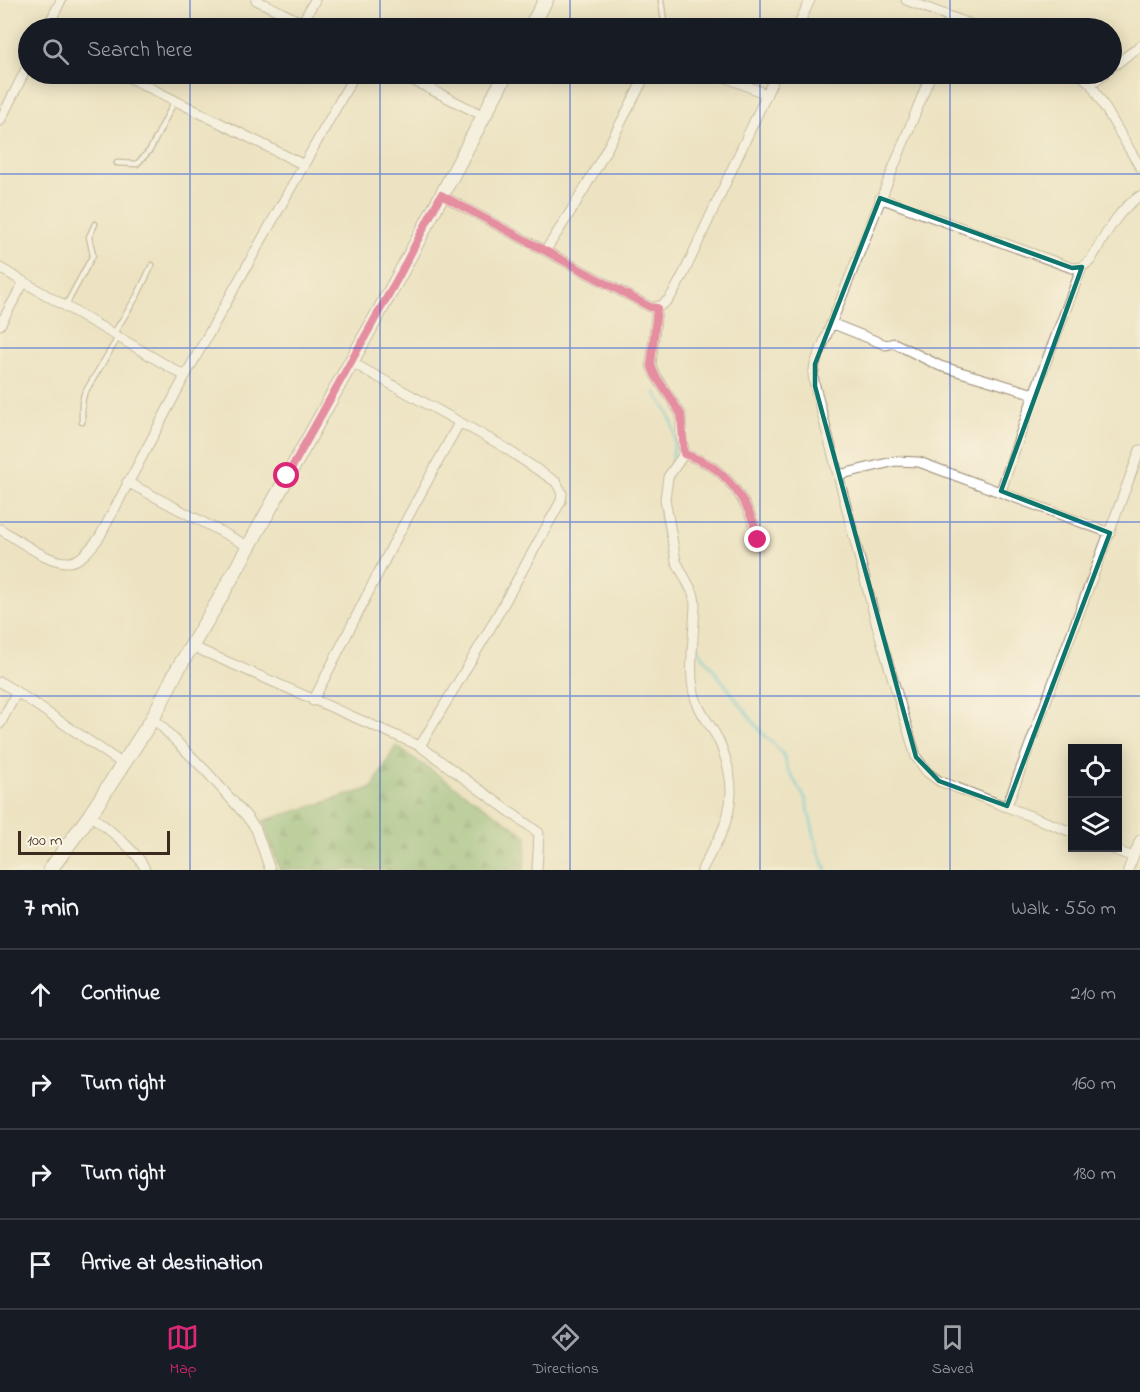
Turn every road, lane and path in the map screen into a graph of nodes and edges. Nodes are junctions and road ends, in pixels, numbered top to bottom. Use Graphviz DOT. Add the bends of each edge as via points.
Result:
graph roads {
  1 [pos="61,0"];
  2 [pos="256,0"];
  3 [pos="315,0"];
  4 [pos="546,0"];
  5 [pos="661,0"];
  6 [pos="810,0"];
  7 [pos="906,0"];
  8 [pos="950,16"];
  9 [pos="52,18"];
  10 [pos="292,18"];
  11 [pos="305,18"];
  12 [pos="536,18"];
  13 [pos="664,18"];
  14 [pos="802,18"];
  15 [pos="955,18"];
  16 [pos="1140,46"];
  17 [pos="1122,59"];
  18 [pos="18,84"];
  19 [pos="142,84"];
  20 [pos="349,84"];
  21 [pos="420,84"];
  22 [pos="501,84"];
  23 [pos="641,84"];
  24 [pos="742,84"];
  25 [pos="771,84"];
  26 [pos="927,84"];
  27 [pos="1091,84"];
  28 [pos="766,94"];
  29 [pos="175,100"];
  30 [pos="483,116"];
  31 [pos="0,121"];
  32 [pos="117,163"];
  33 [pos="304,165"];
  34 [pos="1140,167"];
  35 [pos="441,195"];
  36 [pos="1140,196"];
  37 [pos="880,198"];
  38 [pos="95,224"];
  39 [pos="545,251"];
  40 [pos="152,265"];
  41 [pos="1082,267"];
  42 [pos="0,268"];
  43 [pos="24,282"];
  44 [pos="66,305"];
  45 [pos="657,308"];
  46 [pos="831,323"];
  47 [pos="0,325"];
  48 [pos="116,334"];
  49 [pos="351,362"];
  50 [pos="185,376"];
  51 [pos="1034,394"];
  52 [pos="81,422"];
  53 [pos="459,423"];
  54 [pos="1140,450"];
  55 [pos="684,454"];
  56 [pos="838,475"];
  57 [pos="127,483"];
  58 [pos="1001,491"];
  59 [pos="0,529"];
  60 [pos="1110,534"];
  61 [pos="758,540"];
  62 [pos="248,546"];
  63 [pos="191,646"];
  64 [pos="0,682"];
  65 [pos="17,692"];
  66 [pos="313,701"];
  67 [pos="153,718"];
  68 [pos="0,724"];
  69 [pos="420,746"];
  70 [pos="123,764"];
  71 [pos="1007,806"];
  72 [pos="90,815"];
  73 [pos="1068,830"];
  74 [pos="1140,840"];
  75 [pos="1120,852"];
  76 [pos="1133,857"];
  77 [pos="50,870"];
  78 [pos="145,870"];
  79 [pos="270,870"];
  80 [pos="537,870"];
  81 [pos="702,870"];
  82 [pos="1128,870"];
  1 -- 9 [label="street"];
  2 -- 10 [label="street"];
  3 -- 11 [label="street"];
  4 -- 12 [label="street"];
  5 -- 13 [label="lane"];
  6 -- 14 [label="street"];
  7 -- 8 [label="street"];
  8 -- 15 [label="street"];
  16 -- 17 [label="street"];
  18 -- 31 [label="street"];
  19 -- 29 [label="street"];
  20 -- 33 [label="street"];
  21 -- 30 [label="street"];
  22 -- 30 [label="street"];
  23 -- 39 [label="street" via="603,159"];
  24 -- 28 [label="street"];
  25 -- 28 [label="street"];
  26 -- 37 [label="street"];
  27 -- 34 [label="street"];
  28 -- 45 [label="street" via="684,273 671,297"];
  29 -- 32 [label="lane" via="150,150 137,165"];
  29 -- 33 [label="street"];
  30 -- 35 [label="street"];
  33 -- 50 [label="street"];
  35 -- 39 [label="street"];
  35 -- 49 [label="street"];
  36 -- 41 [label="street" via="1121,211"];
  37 -- 41 [label="street" via="1072,268"];
  37 -- 46 [label="street"];
  38 -- 44 [label="lane" via="89,237 93,255"];
  39 -- 45 [label="street"];
  40 -- 48 [label="lane"];
  41 -- 51 [label="street"];
  42 -- 43 [label="street"];
  43 -- 44 [label="street"];
  43 -- 47 [label="street"];
  44 -- 48 [label="street"];
  45 -- 55 [label="street" via="651,365 681,414"];
  46 -- 51 [label="street" via="886,345 894,342 940,366"];
  46 -- 56 [label="street" via="813,375"];
  48 -- 50 [label="street"];
  48 -- 52 [label="lane" via="84,394"];
  49 -- 53 [label="street"];
  49 -- 62 [label="street"];
  50 -- 57 [label="street"];
  51 -- 58 [label="street"];
  53 -- 66 [label="street"];
  53 -- 69 [label="street" via="556,482 562,494 488,633"];
  54 -- 60 [label="street"];
  55 -- 61 [label="street" via="716,469 732,487 747,509"];
  55 -- 81 [label="street" via="666,483 665,499 676,561 695,602 693,692 718,739 732,791 725,824"];
  56 -- 58 [label="street" via="885,462 919,462"];
  56 -- 71 [label="street" via="916,757 939,781"];
  57 -- 59 [label="street" via="99,538 74,561 60,562 46,556"];
  57 -- 62 [label="street"];
  58 -- 60 [label="street"];
  60 -- 71 [label="street"];
  62 -- 63 [label="street"];
  63 -- 66 [label="street"];
  63 -- 67 [label="street"];
  64 -- 65 [label="street"];
  65 -- 68 [label="street"];
  65 -- 70 [label="street"];
  66 -- 69 [label="street"];
  67 -- 70 [label="street"];
  67 -- 79 [label="street" via="248,817"];
  69 -- 80 [label="street" via="538,833"];
  70 -- 72 [label="street"];
  71 -- 73 [label="street"];
  72 -- 77 [label="street"];
  72 -- 78 [label="street" via="141,860"];
  74 -- 76 [label="street"];
  75 -- 76 [label="street"];
  76 -- 82 [label="street"];
}
